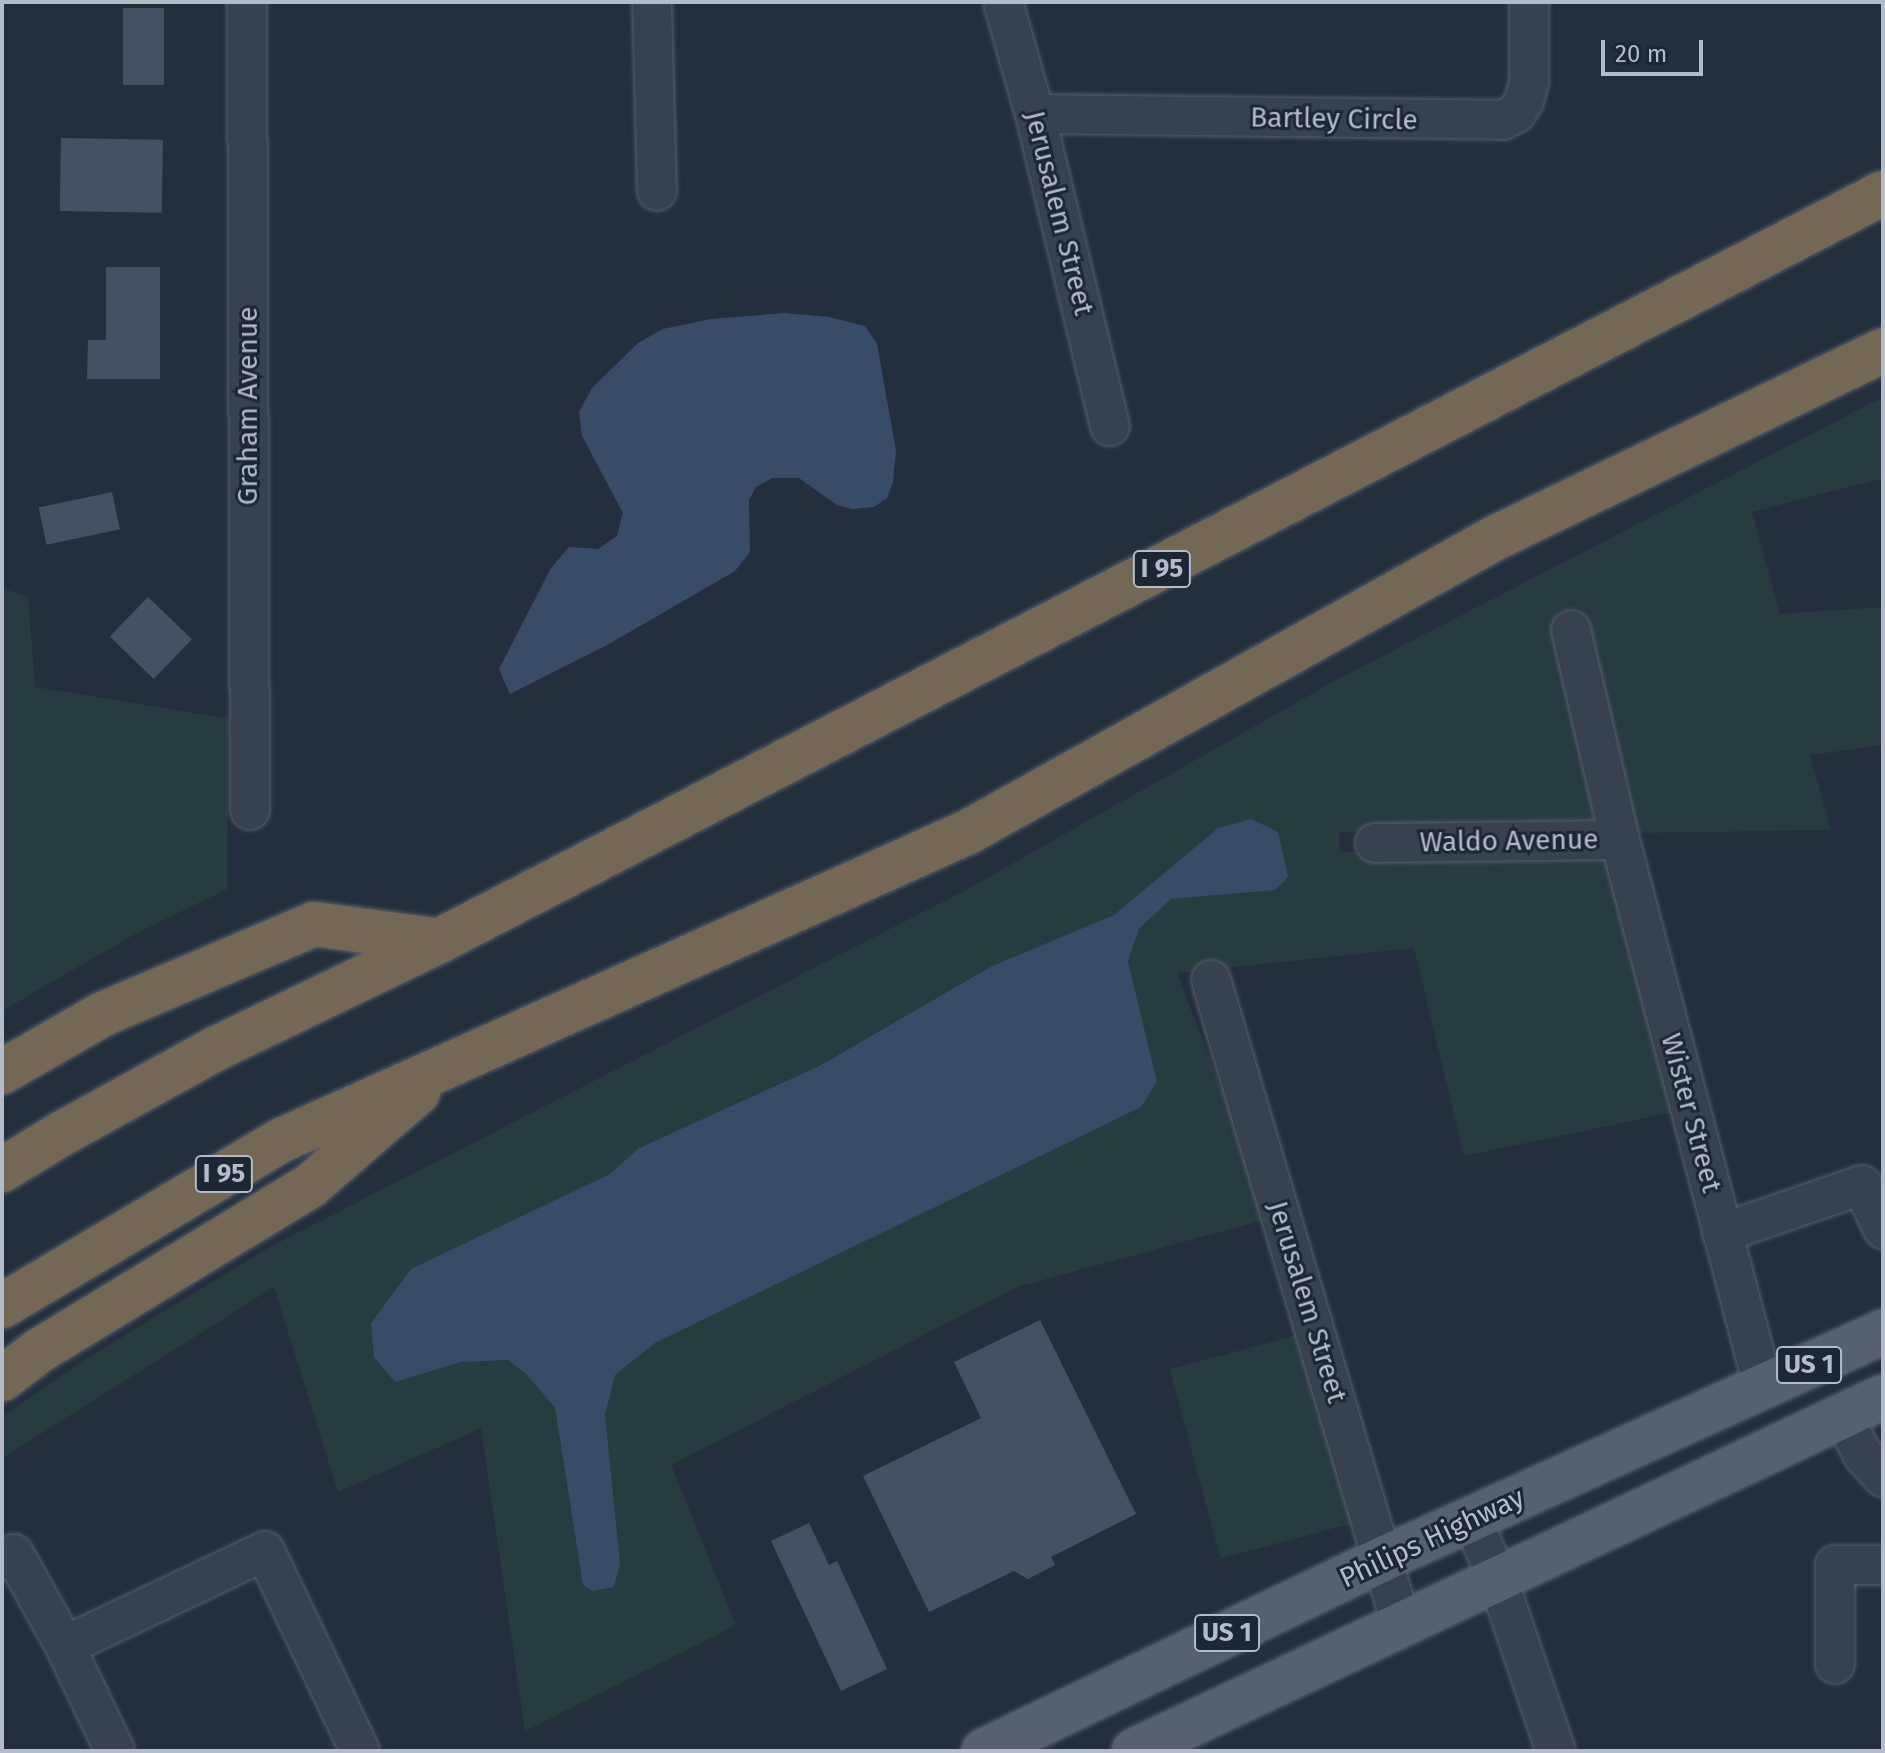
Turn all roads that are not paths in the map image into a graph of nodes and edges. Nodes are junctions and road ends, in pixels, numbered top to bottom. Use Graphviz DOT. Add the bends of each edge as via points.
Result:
graph roads {
  1 [pos="247,2"];
  2 [pos="652,2"];
  3 [pos="1003,2"];
  4 [pos="1529,2"];
  5 [pos="1035,114"];
  6 [pos="657,191"];
  7 [pos="1883,193"];
  8 [pos="1883,350"];
  9 [pos="1110,426"];
  10 [pos="1571,630"];
  11 [pos="250,810"];
  12 [pos="1620,840"];
  13 [pos="1375,843"];
  14 [pos="439,941"];
  15 [pos="1211,980"];
  16 [pos="456,1059"];
  17 [pos="2,1072"];
  18 [pos="2,1170"];
  19 [pos="1883,1229"];
  20 [pos="1722,1233"];
  21 [pos="2,1306"];
  22 [pos="1883,1332"];
  23 [pos="2,1379"];
  24 [pos="1763,1386"];
  25 [pos="1883,1397"];
  26 [pos="1842,1415"];
  27 [pos="1883,1477"];
  28 [pos="1472,1520"];
  29 [pos="1383,1559"];
  30 [pos="2,1560"];
  31 [pos="1883,1565"];
  32 [pos="1497,1577"];
  33 [pos="1401,1623"];
  34 [pos="65,1646"];
  35 [pos="1835,1664"];
  36 [pos="115,1751"];
  37 [pos="360,1751"];
  38 [pos="984,1751"];
  39 [pos="1134,1751"];
  40 [pos="1556,1751"];
  1 -- 11 [label="street, Graham Avenue"];
  2 -- 6 [label="street"];
  3 -- 5 [label="street, Jerusalem Street"];
  4 -- 5 [label="street, Bartley Circle" via="1529,82 1516,113 1503,120"];
  5 -- 9 [label="street, Jerusalem Street"];
  7 -- 14 [label="highway, I 95"];
  8 -- 16 [label="highway, I 95" via="1497,537 968,832"];
  10 -- 12 [label="street, Waldo Avenue"];
  12 -- 13 [label="street, Waldo Avenue"];
  12 -- 20 [label="street, Wister Street"];
  14 -- 17 [label="highway" via="314,924 103,1014"];
  14 -- 18 [label="highway, I 95" via="217,1048"];
  15 -- 29 [label="street, Jerusalem Street"];
  16 -- 21 [label="highway, I 95" via="282,1140"];
  16 -- 23 [label="highway" via="310,1186 40,1350"];
  19 -- 20 [label="street" via="1862,1185"];
  20 -- 24 [label="street, Wister Street"];
  22 -- 24 [label="main road, Philips Highway / US 1"];
  24 -- 28 [label="main road, Philips Highway / US 1"];
  25 -- 26 [label="main road, US 1"];
  26 -- 27 [label="street" via="1863,1455"];
  26 -- 32 [label="main road, US 1"];
  28 -- 29 [label="main road, Philips Highway / US 1"];
  28 -- 32 [label="street"];
  29 -- 33 [label="street, Jerusalem Street"];
  29 -- 38 [label="main road, Philips Highway / US 1"];
  30 -- 34 [label="street" via="14,1554"];
  31 -- 35 [label="street" via="1835,1565"];
  32 -- 33 [label="main road, US 1"];
  32 -- 40 [label="street"];
  33 -- 39 [label="main road, US 1"];
  34 -- 36 [label="street"];
  34 -- 37 [label="street" via="265,1551"];
}
